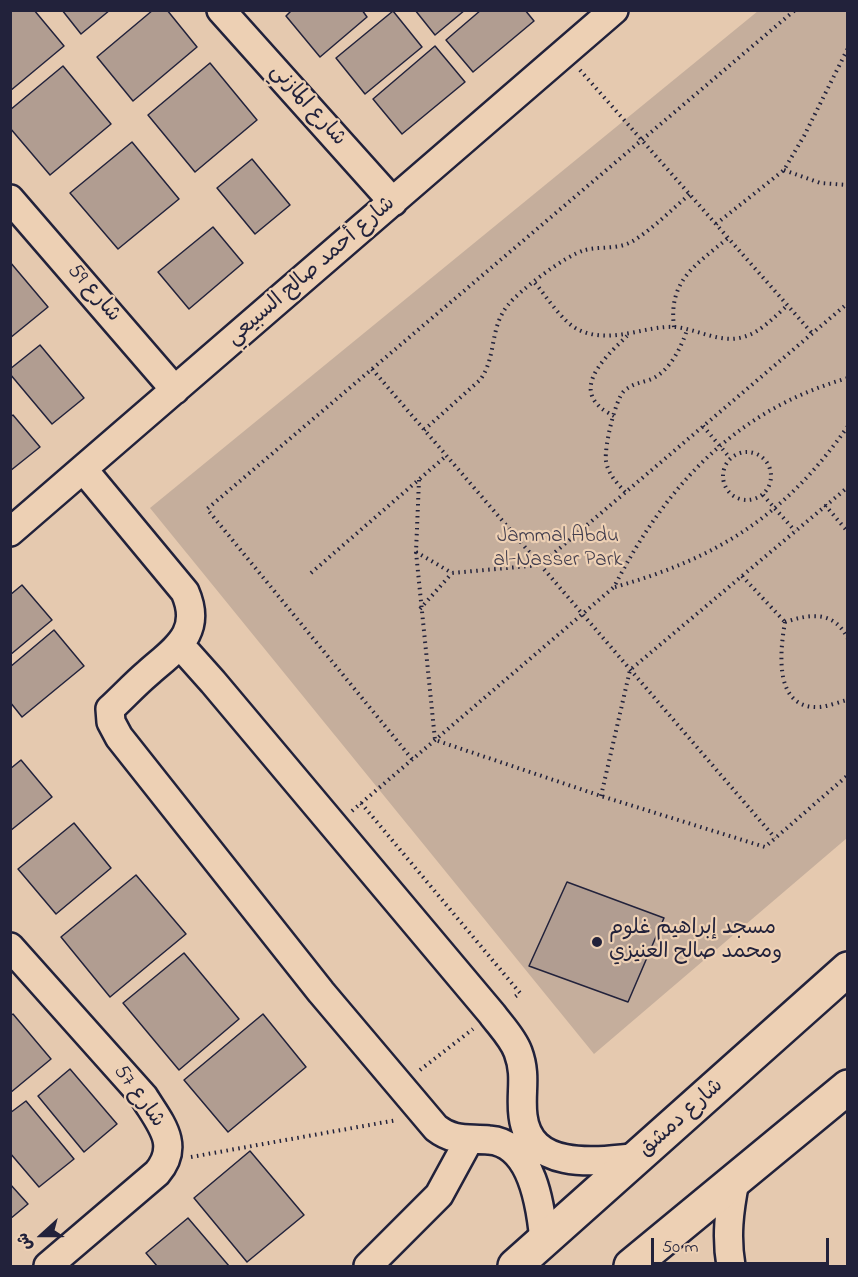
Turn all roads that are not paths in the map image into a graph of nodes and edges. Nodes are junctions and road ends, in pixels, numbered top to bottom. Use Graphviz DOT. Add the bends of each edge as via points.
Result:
graph roads {
  1 [pos="221,10"];
  2 [pos="614,10"];
  3 [pos="10,199"];
  4 [pos="393,202"];
  5 [pos="175,390"];
  6 [pos="83,470"];
  7 [pos="10,532"];
  8 [pos="178,648"];
  9 [pos="10,947"];
  10 [pos="848,969"];
  11 [pos="848,1087"];
  12 [pos="523,1115"];
  13 [pos="479,1140"];
  14 [pos="640,1157"];
  15 [pos="735,1181"];
  16 [pos="544,1242"];
  17 [pos="48,1266"];
  18 [pos="368,1266"];
  19 [pos="515,1266"];
  20 [pos="631,1266"];
  21 [pos="731,1266"];
  1 -- 4 [label="street, شارع المازني"];
  2 -- 4 [label="street, شارع أحمد صالح السبيعي"];
  3 -- 5 [label="street, شارع 59"];
  4 -- 5 [label="street, شارع أحمد صالح السبيعي"];
  5 -- 6 [label="street, شارع أحمد صالح السبيعي"];
  6 -- 7 [label="street, شارع أحمد صالح السبيعي"];
  6 -- 8 [label="street" via="185,592 191,623"];
  8 -- 12 [label="street" via="198,665 492,1014 517,1048 522,1064"];
  8 -- 13 [label="street" via="110,709 111,722 314,984 436,1128 457,1139"];
  9 -- 17 [label="street, شارع 57" via="144,1097 169,1145 167,1161"];
  10 -- 14 [label="main road, شارع دمشق"];
  11 -- 15 [label="main road"];
  12 -- 13 [label="street" via="512,1131 497,1139"];
  12 -- 14 [label="street" via="526,1129 535,1141 555,1155 579,1161"];
  13 -- 16 [label="street" via="500,1142 525,1165 541,1205"];
  13 -- 18 [label="street" via="439,1195"];
  14 -- 16 [label="main road, شارع دمشق"];
  15 -- 20 [label="main road"];
  15 -- 21 [label="street" via="728,1220"];
  16 -- 19 [label="main road, شارع دمشق"];
}
